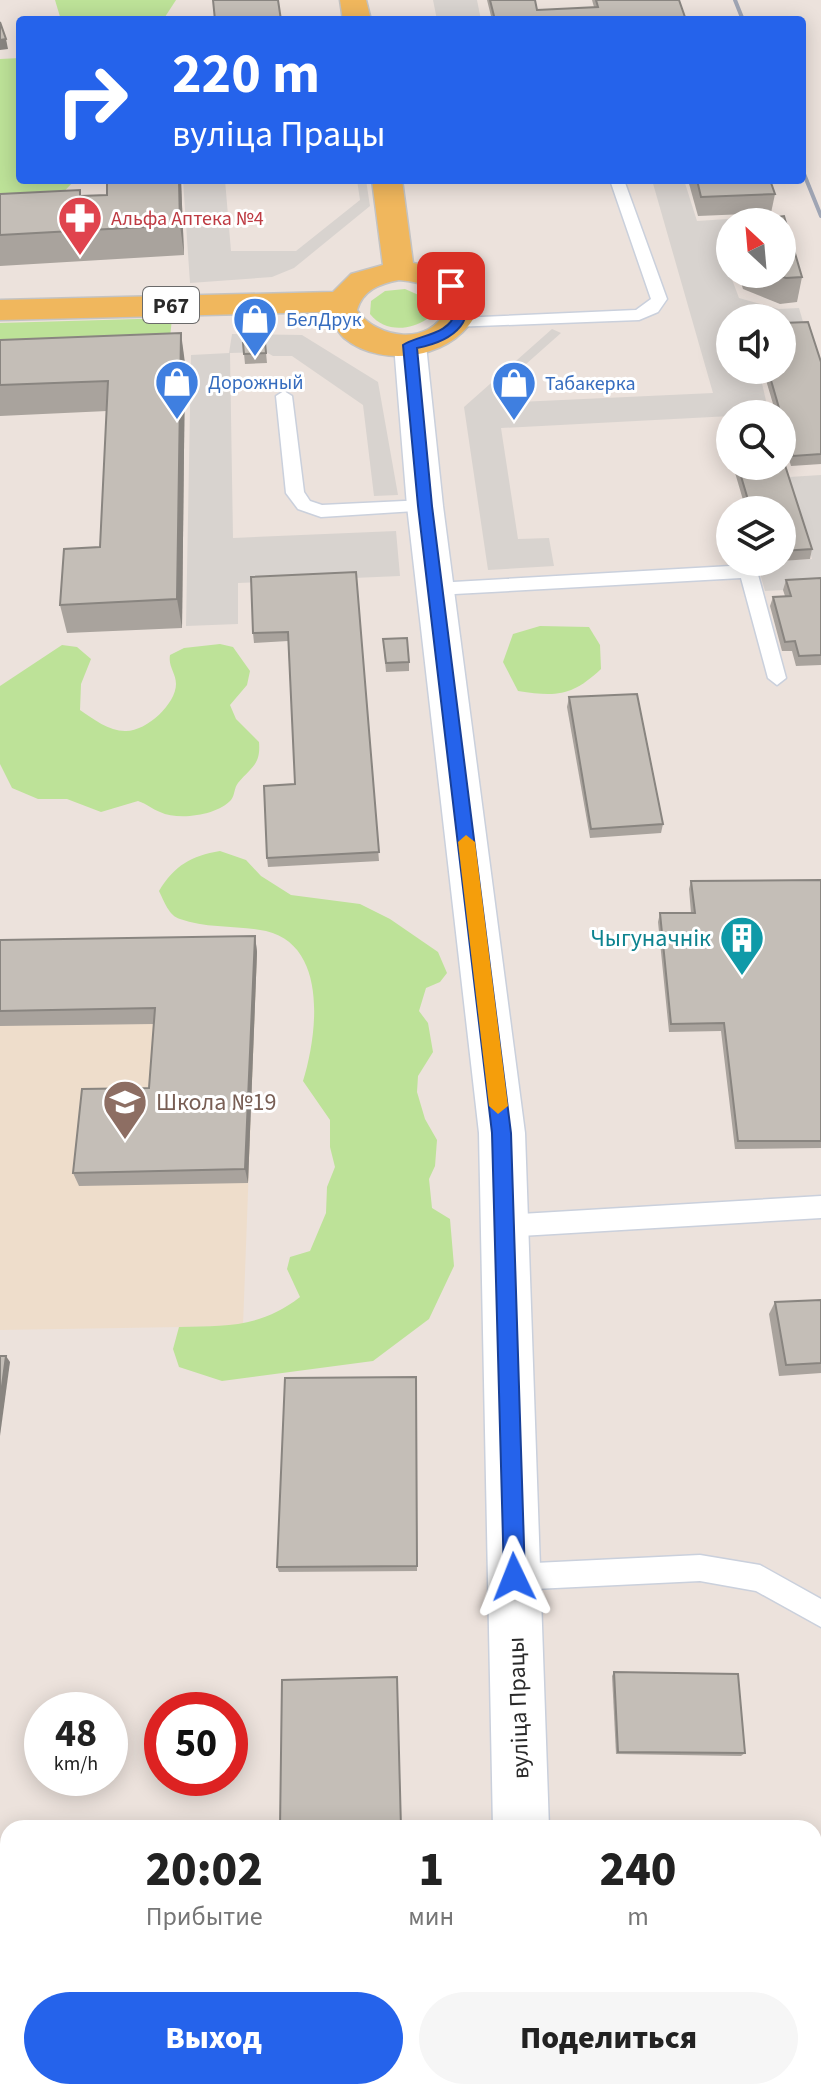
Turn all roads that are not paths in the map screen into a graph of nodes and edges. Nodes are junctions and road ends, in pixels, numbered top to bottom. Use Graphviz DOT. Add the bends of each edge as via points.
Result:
graph roads {
  1 [pos="388,184"];
  2 [pos="618,184"];
  3 [pos="399,271"];
  4 [pos="343,302"];
  5 [pos="0,310"];
  6 [pos="458,323"];
  7 [pos="410,345"];
  8 [pos="284,396"];
  9 [pos="425,506"];
  10 [pos="436,589"];
  11 [pos="777,678"];
  12 [pos="821,1207"];
  13 [pos="504,1226"];
  14 [pos="514,1577"];
  15 [pos="821,1614"];
  16 [pos="521,1820"];
  1 -- 3 [label="main road"];
  2 -- 6 [label="lane" via="659,299 652,309 639,315"];
  3 -- 4 [label="main road" via="365,279"];
  3 -- 6 [label="main road" via="418,272 451,286 460,297"];
  4 -- 5 [label="main road, Р67"];
  4 -- 7 [label="main road" via="345,322 355,332 379,342"];
  6 -- 7 [label="main road" via="430,341"];
  7 -- 9 [label="main road, вуліца Працы"];
  8 -- 9 [label="lane" via="295,493 304,505 321,511"];
  9 -- 10 [label="main road, вуліца Працы"];
  10 -- 11 [label="lane" via="748,571"];
  10 -- 13 [label="main road, вуліца Працы" via="502,1133"];
  12 -- 13 [label="lane"];
  13 -- 14 [label="main road, вуліца Працы"];
  14 -- 15 [label="lane" via="700,1568 760,1578"];
  14 -- 16 [label="main road, вуліца Працы"];
}
